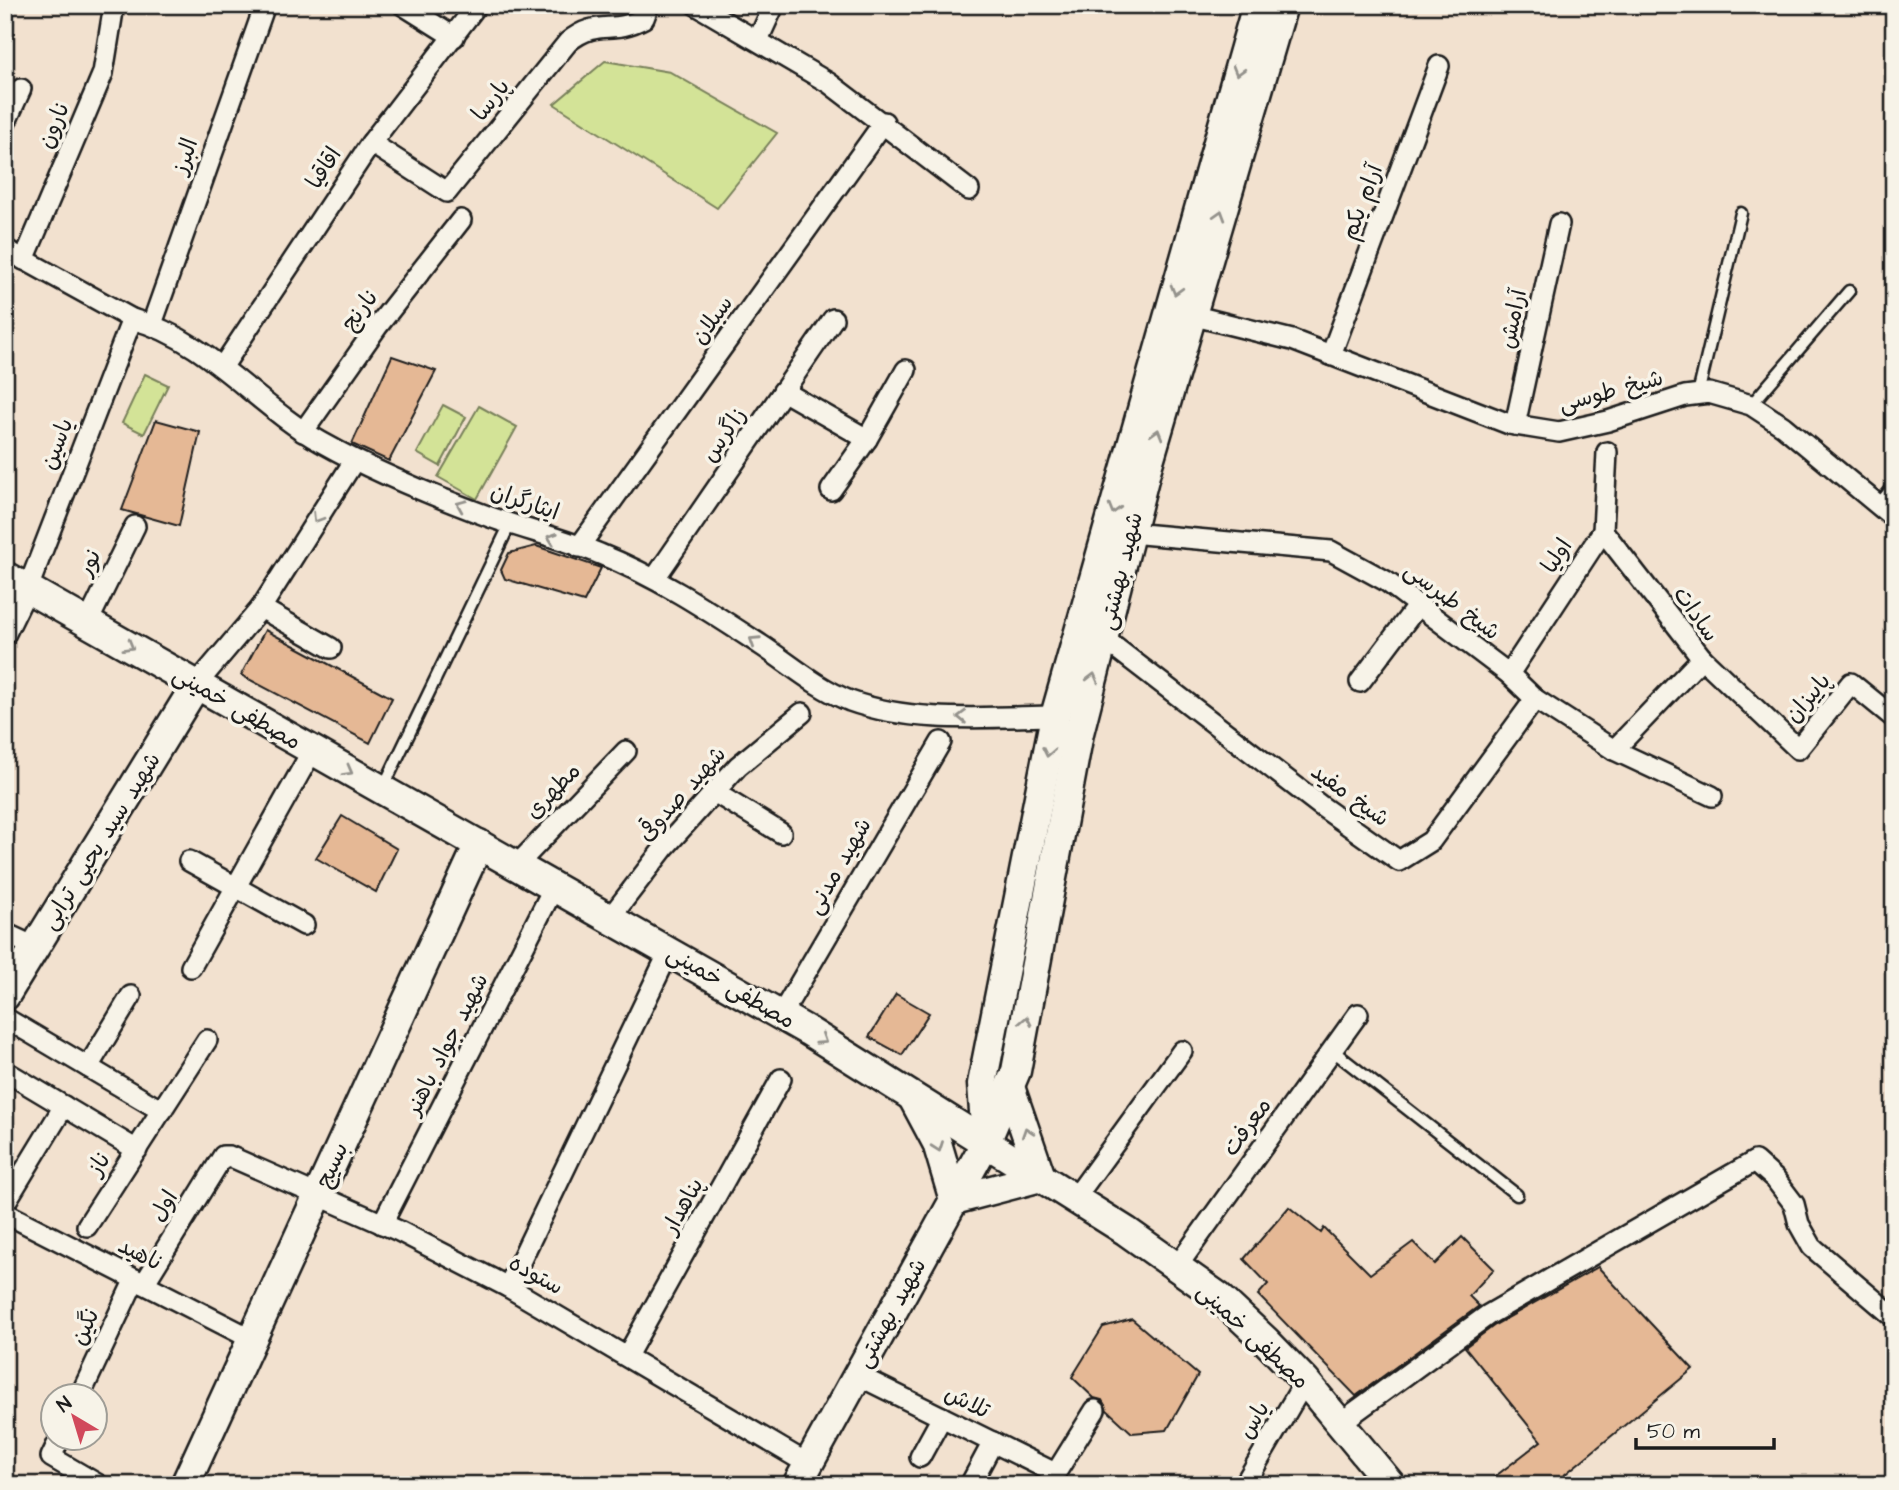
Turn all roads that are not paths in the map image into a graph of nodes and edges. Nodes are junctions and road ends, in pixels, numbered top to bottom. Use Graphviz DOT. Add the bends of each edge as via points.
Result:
graph roads {
  1 [pos="114,5"];
  2 [pos="265,5"];
  3 [pos="403,5"];
  4 [pos="477,5"];
  5 [pos="649,5"];
  6 [pos="696,5"];
  7 [pos="774,5"];
  8 [pos="1257,5"];
  9 [pos="1283,5"];
  10 [pos="454,37"];
  11 [pos="758,40"];
  12 [pos="1439,66"];
  13 [pos="21,89"];
  14 [pos="884,122"];
  15 [pos="5,124"];
  16 [pos="371,143"];
  17 [pos="969,190"];
  18 [pos="1741,213"];
  19 [pos="461,220"];
  20 [pos="1559,224"];
  21 [pos="11,256"];
  22 [pos="1849,290"];
  23 [pos="1191,315"];
  24 [pos="132,319"];
  25 [pos="833,319"];
  26 [pos="152,324"];
  27 [pos="1331,355"];
  28 [pos="223,366"];
  29 [pos="906,370"];
  30 [pos="783,391"];
  31 [pos="1698,394"];
  32 [pos="1751,405"];
  33 [pos="1515,425"];
  34 [pos="303,432"];
  35 [pos="867,439"];
  36 [pos="1607,452"];
  37 [pos="354,461"];
  38 [pos="1894,486"];
  39 [pos="831,490"];
  40 [pos="1879,504"];
  41 [pos="1894,518"];
  42 [pos="510,524"];
  43 [pos="135,526"];
  44 [pos="1603,531"];
  45 [pos="1130,533"];
  46 [pos="579,547"];
  47 [pos="656,578"];
  48 [pos="16,582"];
  49 [pos="1418,605"];
  50 [pos="261,608"];
  51 [pos="88,622"];
  52 [pos="5,635"];
  53 [pos="1103,638"];
  54 [pos="331,648"];
  55 [pos="1702,658"];
  56 [pos="1509,674"];
  57 [pos="1360,682"];
  58 [pos="196,685"];
  59 [pos="1535,699"];
  60 [pos="802,713"];
  61 [pos="1055,716"];
  62 [pos="1894,719"];
  63 [pos="941,742"];
  64 [pos="1614,750"];
  65 [pos="312,751"];
  66 [pos="626,751"];
  67 [pos="382,790"];
  68 [pos="714,792"];
  69 [pos="1712,796"];
  70 [pos="781,833"];
  71 [pos="479,845"];
  72 [pos="190,861"];
  73 [pos="516,866"];
  74 [pos="236,887"];
  75 [pos="554,887"];
  76 [pos="610,918"];
  77 [pos="304,925"];
  78 [pos="5,933"];
  79 [pos="35,947"];
  80 [pos="669,952"];
  81 [pos="191,967"];
  82 [pos="5,996"];
  83 [pos="131,996"];
  84 [pos="1357,1014"];
  85 [pos="781,1015"];
  86 [pos="5,1017"];
  87 [pos="206,1040"];
  88 [pos="1332,1050"];
  89 [pos="1182,1051"];
  90 [pos="88,1067"];
  91 [pos="5,1071"];
  92 [pos="781,1079"];
  93 [pos="1010,1087"];
  94 [pos="913,1098"];
  95 [pos="64,1106"];
  96 [pos="162,1111"];
  97 [pos="986,1142"];
  98 [pos="137,1150"];
  99 [pos="227,1155"];
  100 [pos="1041,1177"];
  101 [pos="318,1195"];
  102 [pos="1517,1195"];
  103 [pos="1074,1198"];
  104 [pos="954,1200"];
  105 [pos="5,1203"];
  106 [pos="5,1213"];
  107 [pos="382,1224"];
  108 [pos="87,1226"];
  109 [pos="1176,1268"];
  110 [pos="140,1281"];
  111 [pos="508,1287"];
  112 [pos="1894,1317"];
  113 [pos="252,1339"];
  114 [pos="627,1356"];
  115 [pos="857,1375"];
  116 [pos="1306,1381"];
  117 [pos="87,1382"];
  118 [pos="1095,1410"];
  119 [pos="942,1417"];
  120 [pos="1340,1423"];
  121 [pos="993,1442"];
  122 [pos="53,1452"];
  123 [pos="920,1457"];
  124 [pos="802,1474"];
  125 [pos="1052,1479"];
  126 [pos="99,1485"];
  127 [pos="185,1485"];
  128 [pos="970,1485"];
  129 [pos="1244,1485"];
  130 [pos="1391,1485"];
  1 -- 21 [label="street, نارون" via="103,73"];
  2 -- 26 [label="street, البرز"];
  3 -- 10 [label="street"];
  4 -- 10 [label="street, اقاقیا"];
  5 -- 16 [label="street, پارسا" via="644,18 627,27 584,29 568,42 447,192"];
  6 -- 11 [label="street"];
  7 -- 11 [label="street"];
  8 -- 61 [label="main road, شهید بهشتی, one-way"];
  23 -- 9 [label="main road, شهید بهشتی, one-way"];
  10 -- 16 [label="street, اقاقیا"];
  11 -- 14 [label="street"];
  12 -- 27 [label="street, آرام یکم"];
  13 -- 15 [label="street"];
  14 -- 17 [label="street"];
  14 -- 46 [label="street, سبلان"];
  16 -- 28 [label="street, اقاقیا"];
  18 -- 31 [label="lane"];
  19 -- 34 [label="street, نارنج"];
  20 -- 33 [label="street, آرامش"];
  21 -- 24 [label="street, ایثارگران"];
  22 -- 32 [label="lane"];
  23 -- 27 [label="street, شیخ طوسی" via="1292,340"];
  45 -- 23 [label="main road, شهید بهشتی, one-way"];
  24 -- 26 [label="street, ایثارگران"];
  24 -- 48 [label="street, یاسین"];
  25 -- 30 [label="street, زاگرس"];
  26 -- 28 [label="street, ایثارگران"];
  27 -- 33 [label="street, شیخ طوسی"];
  28 -- 34 [label="street, ایثارگران"];
  29 -- 35 [label="street"];
  30 -- 35 [label="street"];
  30 -- 47 [label="street, زاگرس"];
  31 -- 32 [label="street, شیخ طوسی"];
  31 -- 33 [label="street, شیخ طوسی" via="1559,432"];
  32 -- 40 [label="street, شیخ طوسی"];
  34 -- 37 [label="street, ایثارگران"];
  35 -- 39 [label="street"];
  36 -- 44 [label="street, اولیا"];
  42 -- 37 [label="street, ایثارگران, one-way"];
  37 -- 50 [label="street, one-way"];
  38 -- 40 [label="lane"];
  40 -- 41 [label="street, شیخ طوسی"];
  46 -- 42 [label="street, ایثارگران, one-way"];
  42 -- 67 [label="lane"];
  43 -- 51 [label="street, نور"];
  44 -- 55 [label="street, سادات"];
  44 -- 56 [label="street, اولیا"];
  45 -- 49 [label="street, شیخ طبرسی" via="1331,551 1386,581"];
  45 -- 53 [label="main road, شهید بهشتی"];
  46 -- 47 [label="street, ایثارگران"];
  61 -- 47 [label="street, ایثارگران, one-way" via="957,718 851,701 817,685"];
  48 -- 51 [label="main road, مصطفی خمینی"];
  48 -- 52 [label="street, یاسین"];
  49 -- 56 [label="street, شیخ طبرسی"];
  49 -- 57 [label="street"];
  50 -- 54 [label="street"];
  50 -- 58 [label="street"];
  51 -- 58 [label="main road, مصطفی خمینی, one-way"];
  53 -- 59 [label="street, شیخ مفید" via="1399,861 1432,841"];
  93 -- 53 [label="main road, شهید بهشتی, one-way" via="1079,733"];
  55 -- 62 [label="street, پاییزان" via="1798,749 1851,684"];
  55 -- 64 [label="street, سادات"];
  56 -- 59 [label="street, شیخ طبرسی"];
  58 -- 65 [label="main road, مصطفی خمینی"];
  58 -- 79 [label="main road, شهید سید یحیی ترابی"];
  59 -- 64 [label="street, شیخ طبرسی"];
  60 -- 68 [label="street, شهید صدوقی"];
  61 -- 97 [label="main road, شهید بهشتی, one-way" via="982,1084"];
  63 -- 85 [label="street, شهید مدنی"];
  64 -- 69 [label="street, شیخ طبرسی"];
  65 -- 67 [label="main road, مصطفی خمینی, one-way"];
  65 -- 74 [label="street"];
  66 -- 73 [label="street, مطهری"];
  67 -- 71 [label="main road, مصطفی خمینی"];
  68 -- 70 [label="street"];
  68 -- 76 [label="street, شهید صدوقی"];
  71 -- 73 [label="main road, مصطفی خمینی"];
  71 -- 101 [label="main road, بسیج"];
  72 -- 74 [label="street"];
  73 -- 75 [label="main road, مصطفی خمینی"];
  74 -- 77 [label="street"];
  74 -- 81 [label="street"];
  75 -- 76 [label="main road, مصطفی خمینی"];
  75 -- 107 [label="street, شهید جواد باهنر"];
  76 -- 80 [label="main road, مصطفی خمینی"];
  78 -- 79 [label="street"];
  79 -- 82 [label="main road, شهید سید یحیی ترابی"];
  80 -- 85 [label="main road, مصطفی خمینی"];
  80 -- 111 [label="street"];
  83 -- 90 [label="street"];
  84 -- 88 [label="street, معرفت"];
  85 -- 94 [label="main road, مصطفی خمینی, one-way"];
  86 -- 90 [label="street"];
  87 -- 96 [label="street, ناز"];
  88 -- 102 [label="lane"];
  88 -- 109 [label="street, معرفت"];
  89 -- 103 [label="street"];
  90 -- 96 [label="street"];
  91 -- 95 [label="street"];
  92 -- 114 [label="street, پناهدار"];
  93 -- 97 [label="main road, شهید بهشتی"];
  100 -- 93 [label="main road, one-way"];
  94 -- 97 [label="main road, مصطفی خمینی"];
  94 -- 104 [label="main road, one-way" via="937,1143"];
  95 -- 98 [label="street"];
  95 -- 105 [label="street"];
  96 -- 98 [label="street, ناز"];
  97 -- 100 [label="main road, مصطفی خمینی"];
  97 -- 104 [label="main road, شهید بهشتی"];
  98 -- 108 [label="street, ناز"];
  99 -- 101 [label="street, ستوده"];
  99 -- 110 [label="street, اول"];
  100 -- 103 [label="main road, مصطفی خمینی"];
  100 -- 104 [label="main road"];
  101 -- 107 [label="street, ستوده"];
  101 -- 113 [label="main road, بسیج"];
  103 -- 109 [label="main road, مصطفی خمینی"];
  104 -- 115 [label="main road, شهید بهشتی"];
  106 -- 110 [label="street, ناهید"];
  107 -- 111 [label="street, ستوده"];
  109 -- 116 [label="main road, مصطفی خمینی" via="1219,1297"];
  110 -- 113 [label="street, ناهید"];
  110 -- 117 [label="street, نگین"];
  111 -- 114 [label="street, ستوده"];
  112 -- 120 [label="street" via="1812,1247 1794,1204 1755,1161 1488,1315"];
  113 -- 127 [label="main road, بسیج"];
  114 -- 124 [label="street, ستوده"];
  115 -- 119 [label="street, تلاش"];
  115 -- 124 [label="main road, شهید بهشتی"];
  116 -- 120 [label="main road, مصطفی خمینی"];
  116 -- 129 [label="street, یاس"];
  118 -- 125 [label="street"];
  119 -- 121 [label="street, تلاش"];
  119 -- 123 [label="street"];
  120 -- 130 [label="main road, مصطفی خمینی"];
  121 -- 125 [label="street, تلاش"];
  121 -- 128 [label="street"];
  122 -- 126 [label="street" via="51,1457"];
}
